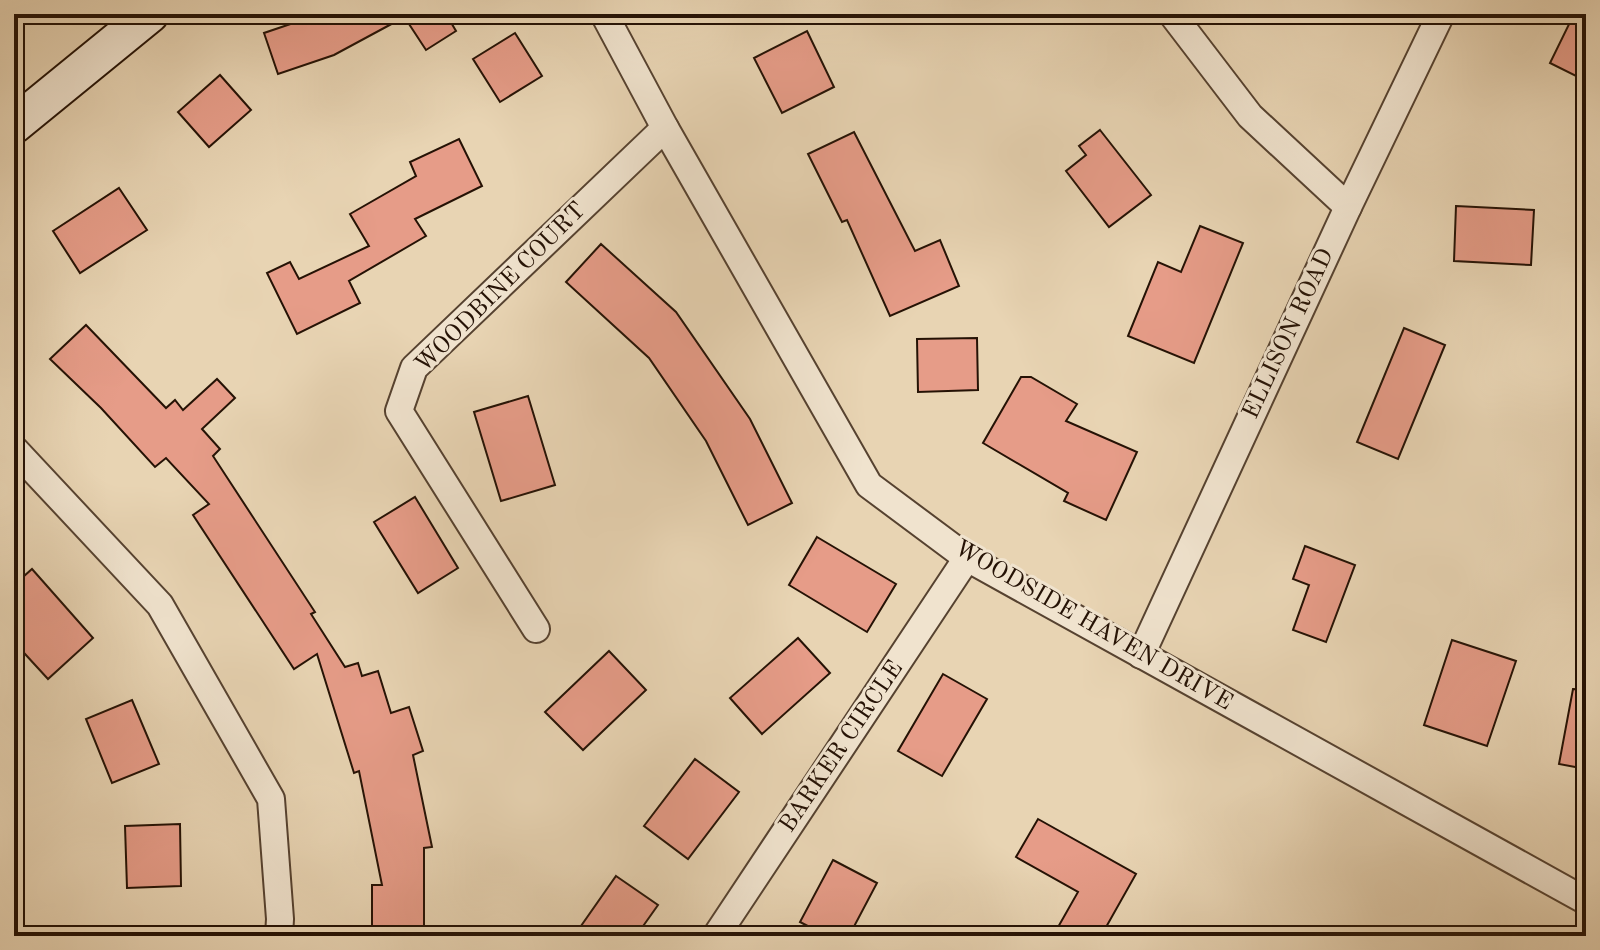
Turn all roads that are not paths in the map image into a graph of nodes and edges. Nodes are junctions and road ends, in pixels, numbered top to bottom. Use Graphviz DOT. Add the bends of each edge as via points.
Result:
graph roads {
  1 [pos="150,14"];
  2 [pos="604,14"];
  3 [pos="1172,14"];
  4 [pos="1441,14"];
  5 [pos="14,125"];
  6 [pos="665,128"];
  7 [pos="1348,207"];
  8 [pos="14,449"];
  9 [pos="967,558"];
  10 [pos="536,629"];
  11 [pos="1141,655"];
  12 [pos="1586,901"];
  13 [pos="279,936"];
  14 [pos="716,936"];
  1 -- 5 [label="street"];
  2 -- 6 [label="street, WOODSIDE HAVEN DRIVE"];
  3 -- 7 [label="street" via="1250,116"];
  4 -- 7 [label="street, ELLISON ROAD"];
  6 -- 9 [label="street, WOODSIDE HAVEN DRIVE" via="869,485"];
  6 -- 10 [label="street, WOODBINE COURT" via="414,368 399,411"];
  7 -- 11 [label="street, ELLISON ROAD"];
  8 -- 13 [label="street" via="160,605 271,799"];
  9 -- 11 [label="street, WOODSIDE HAVEN DRIVE"];
  9 -- 14 [label="street, BARKER CIRCLE"];
  11 -- 12 [label="street, WOODSIDE HAVEN DRIVE"];
}
